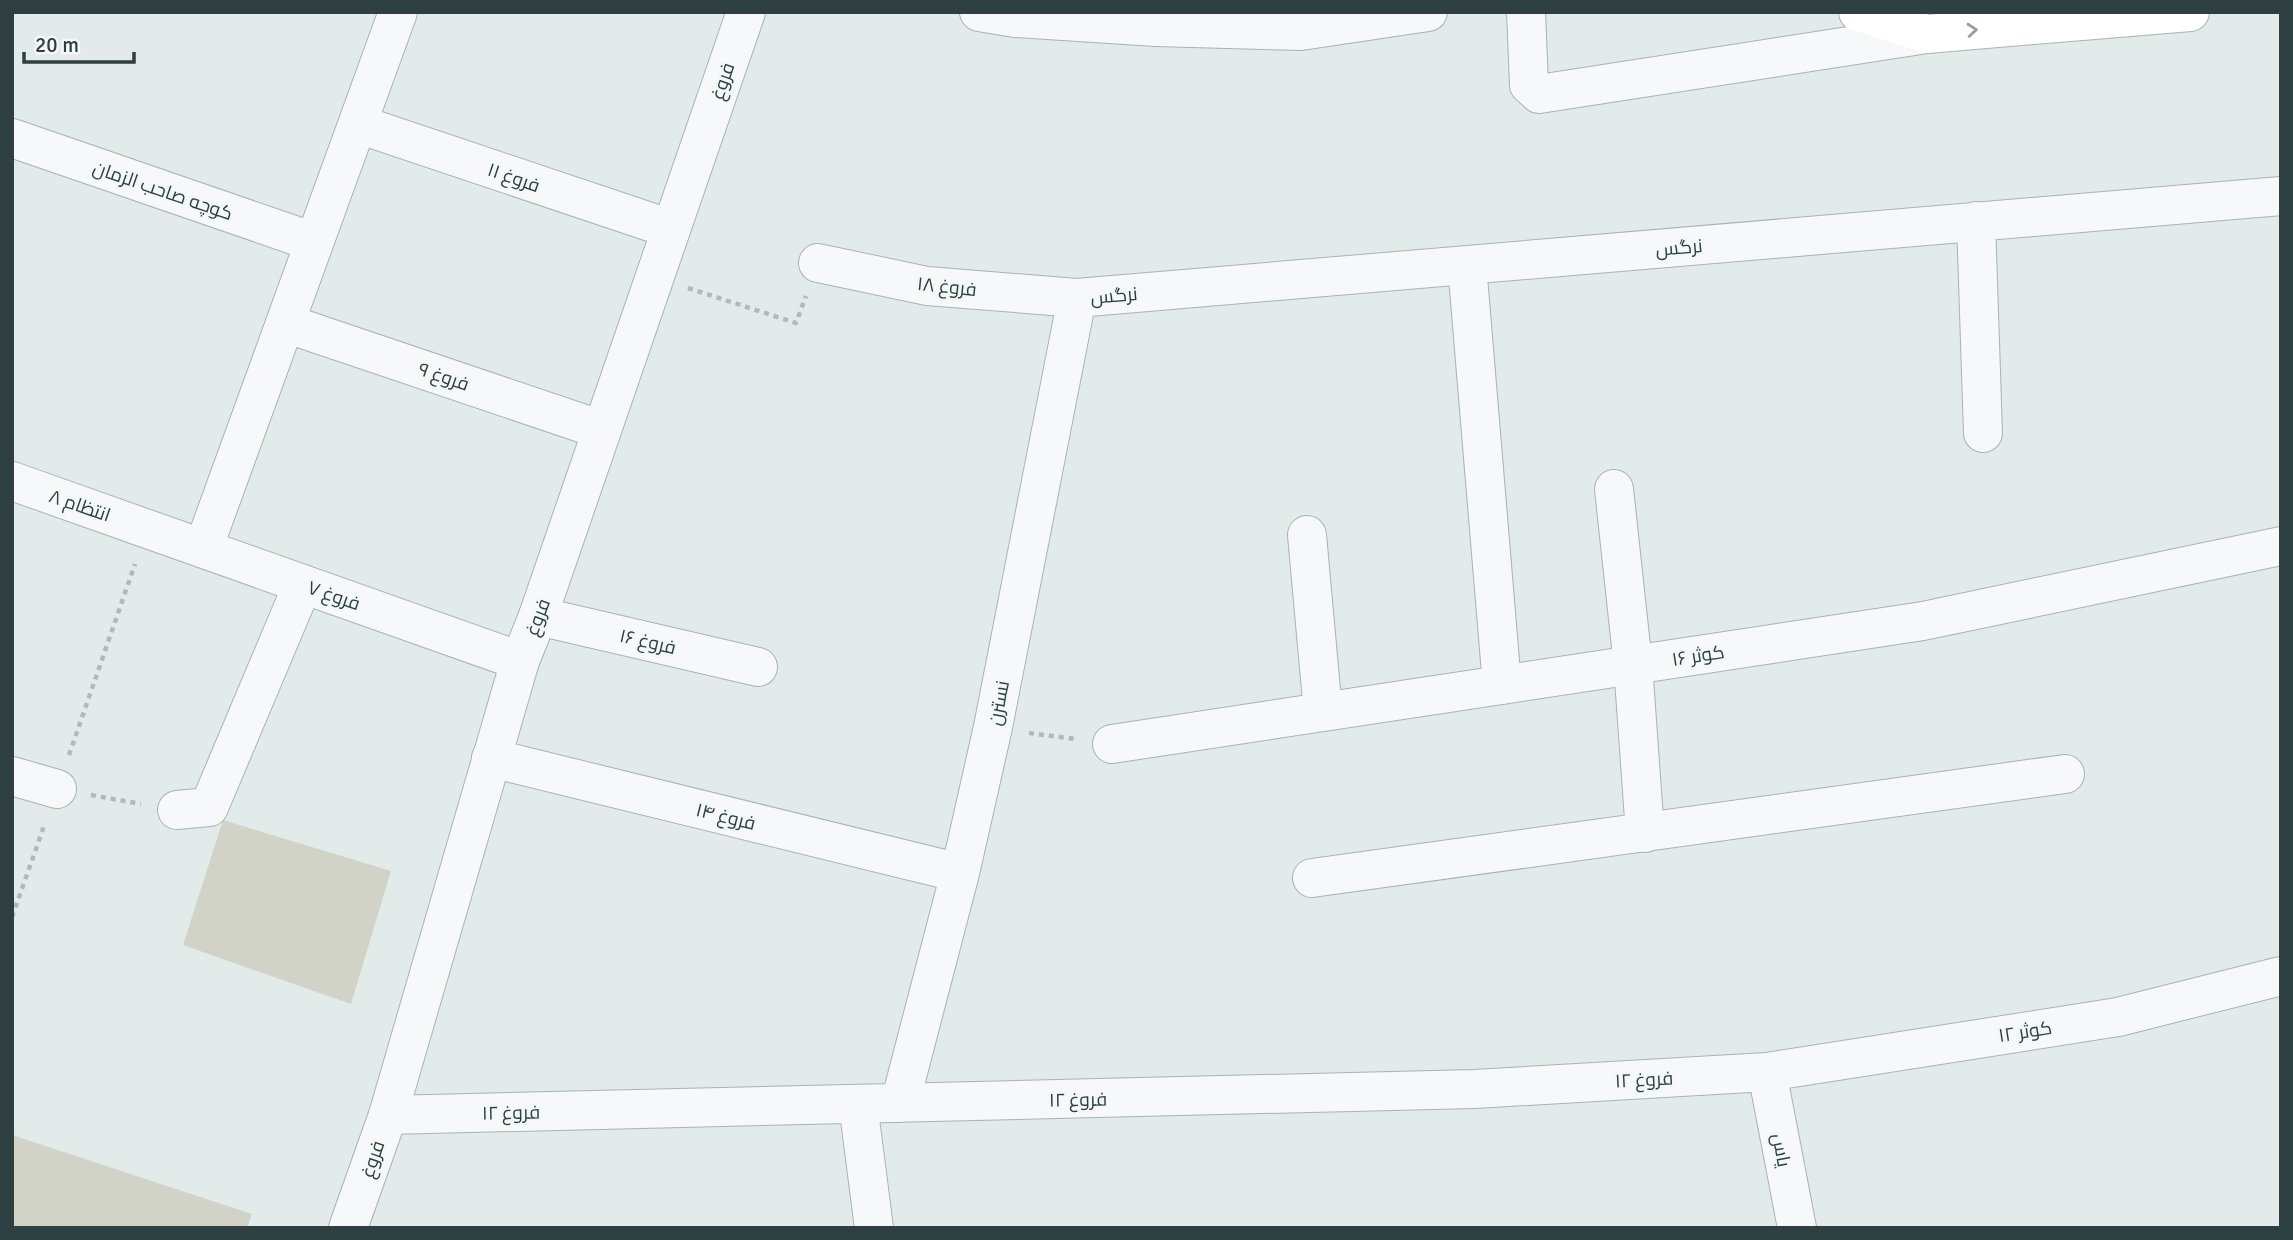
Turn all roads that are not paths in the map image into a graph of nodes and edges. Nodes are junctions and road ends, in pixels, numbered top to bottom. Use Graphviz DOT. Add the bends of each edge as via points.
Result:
graph roads {
  1 [pos="398,12"];
  2 [pos="746,12"];
  3 [pos="979,12"];
  4 [pos="1428,12"];
  5 [pos="1527,12"];
  6 [pos="1858,12"];
  7 [pos="2190,12"];
  8 [pos="1927,34"];
  9 [pos="358,124"];
  10 [pos="12,138"];
  11 [pos="2281,196"];
  12 [pos="1976,221"];
  13 [pos="671,229"];
  14 [pos="314,242"];
  15 [pos="818,263"];
  16 [pos="1467,265"];
  17 [pos="1077,298"];
  18 [pos="285,323"];
  19 [pos="602,430"];
  20 [pos="1983,433"];
  21 [pos="12,481"];
  22 [pos="1614,489"];
  23 [pos="147,529"];
  24 [pos="1307,535"];
  25 [pos="2281,546"];
  26 [pos="202,549"];
  27 [pos="303,584"];
  28 [pos="538,616"];
  29 [pos="520,661"];
  30 [pos="1633,665"];
  31 [pos="758,667"];
  32 [pos="1502,684"];
  33 [pos="1323,712"];
  34 [pos="1112,744"];
  35 [pos="491,758"];
  36 [pos="2065,774"];
  37 [pos="12,776"];
  38 [pos="57,789"];
  39 [pos="177,810"];
  40 [pos="1645,832"];
  41 [pos="960,873"];
  42 [pos="1312,878"];
  43 [pos="2281,976"];
  44 [pos="1767,1072"];
  45 [pos="900,1103"];
  46 [pos="858,1104"];
  47 [pos="388,1115"];
  48 [pos="348,1228"];
  49 [pos="874,1228"];
  50 [pos="1797,1228"];
  1 -- 9 [label="street"];
  2 -- 13 [label="street, فروغ"];
  3 -- 4 [label="street" via="1130,25 1301,31"];
  5 -- 8 [label="street" via="1529,85 1539,93"];
  6 -- 8 [label="main road"];
  8 -- 7 [label="main road, one-way"];
  9 -- 13 [label="street, فروغ ۱۱"];
  9 -- 14 [label="street"];
  10 -- 14 [label="street, کوچه صاحب الزمان"];
  11 -- 12 [label="street, نرگس"];
  12 -- 16 [label="street, نرگس"];
  12 -- 20 [label="street"];
  13 -- 19 [label="street, فروغ"];
  14 -- 18 [label="street"];
  15 -- 17 [label="street, فروغ ۱۸" via="927,286"];
  16 -- 17 [label="street, نرگس"];
  16 -- 32 [label="street"];
  17 -- 41 [label="street, نسترن"];
  18 -- 19 [label="street, فروغ ۹"];
  18 -- 26 [label="street"];
  19 -- 28 [label="street, فروغ"];
  21 -- 23 [label="street, انتظام ۸"];
  22 -- 30 [label="street"];
  23 -- 26 [label="street, فروغ ۷"];
  24 -- 33 [label="street"];
  25 -- 30 [label="street, کوثر ۱۶" via="1923,621"];
  26 -- 27 [label="street, فروغ ۷"];
  27 -- 29 [label="street, فروغ ۷"];
  27 -- 39 [label="street" via="209,807"];
  28 -- 29 [label="street, فروغ"];
  28 -- 31 [label="street, فروغ ۱۶"];
  29 -- 35 [label="street, فروغ"];
  30 -- 32 [label="street, کوثر ۱۶"];
  30 -- 40 [label="street"];
  32 -- 33 [label="street, کوثر ۱۶"];
  33 -- 34 [label="street, کوثر ۱۶"];
  35 -- 41 [label="street, فروغ ۱۴"];
  35 -- 47 [label="street, فروغ"];
  36 -- 40 [label="street"];
  37 -- 38 [label="street"];
  40 -- 42 [label="street"];
  41 -- 45 [label="street, نسترن"];
  43 -- 44 [label="street, کوثر ۱۲" via="2118,1017"];
  44 -- 45 [label="street, فروغ ۱۲" via="1474,1089"];
  44 -- 50 [label="street, یاس"];
  45 -- 46 [label="street, فروغ ۱۲"];
  46 -- 47 [label="street, فروغ ۱۲"];
  46 -- 49 [label="street"];
  47 -- 48 [label="street, فروغ"];
}
